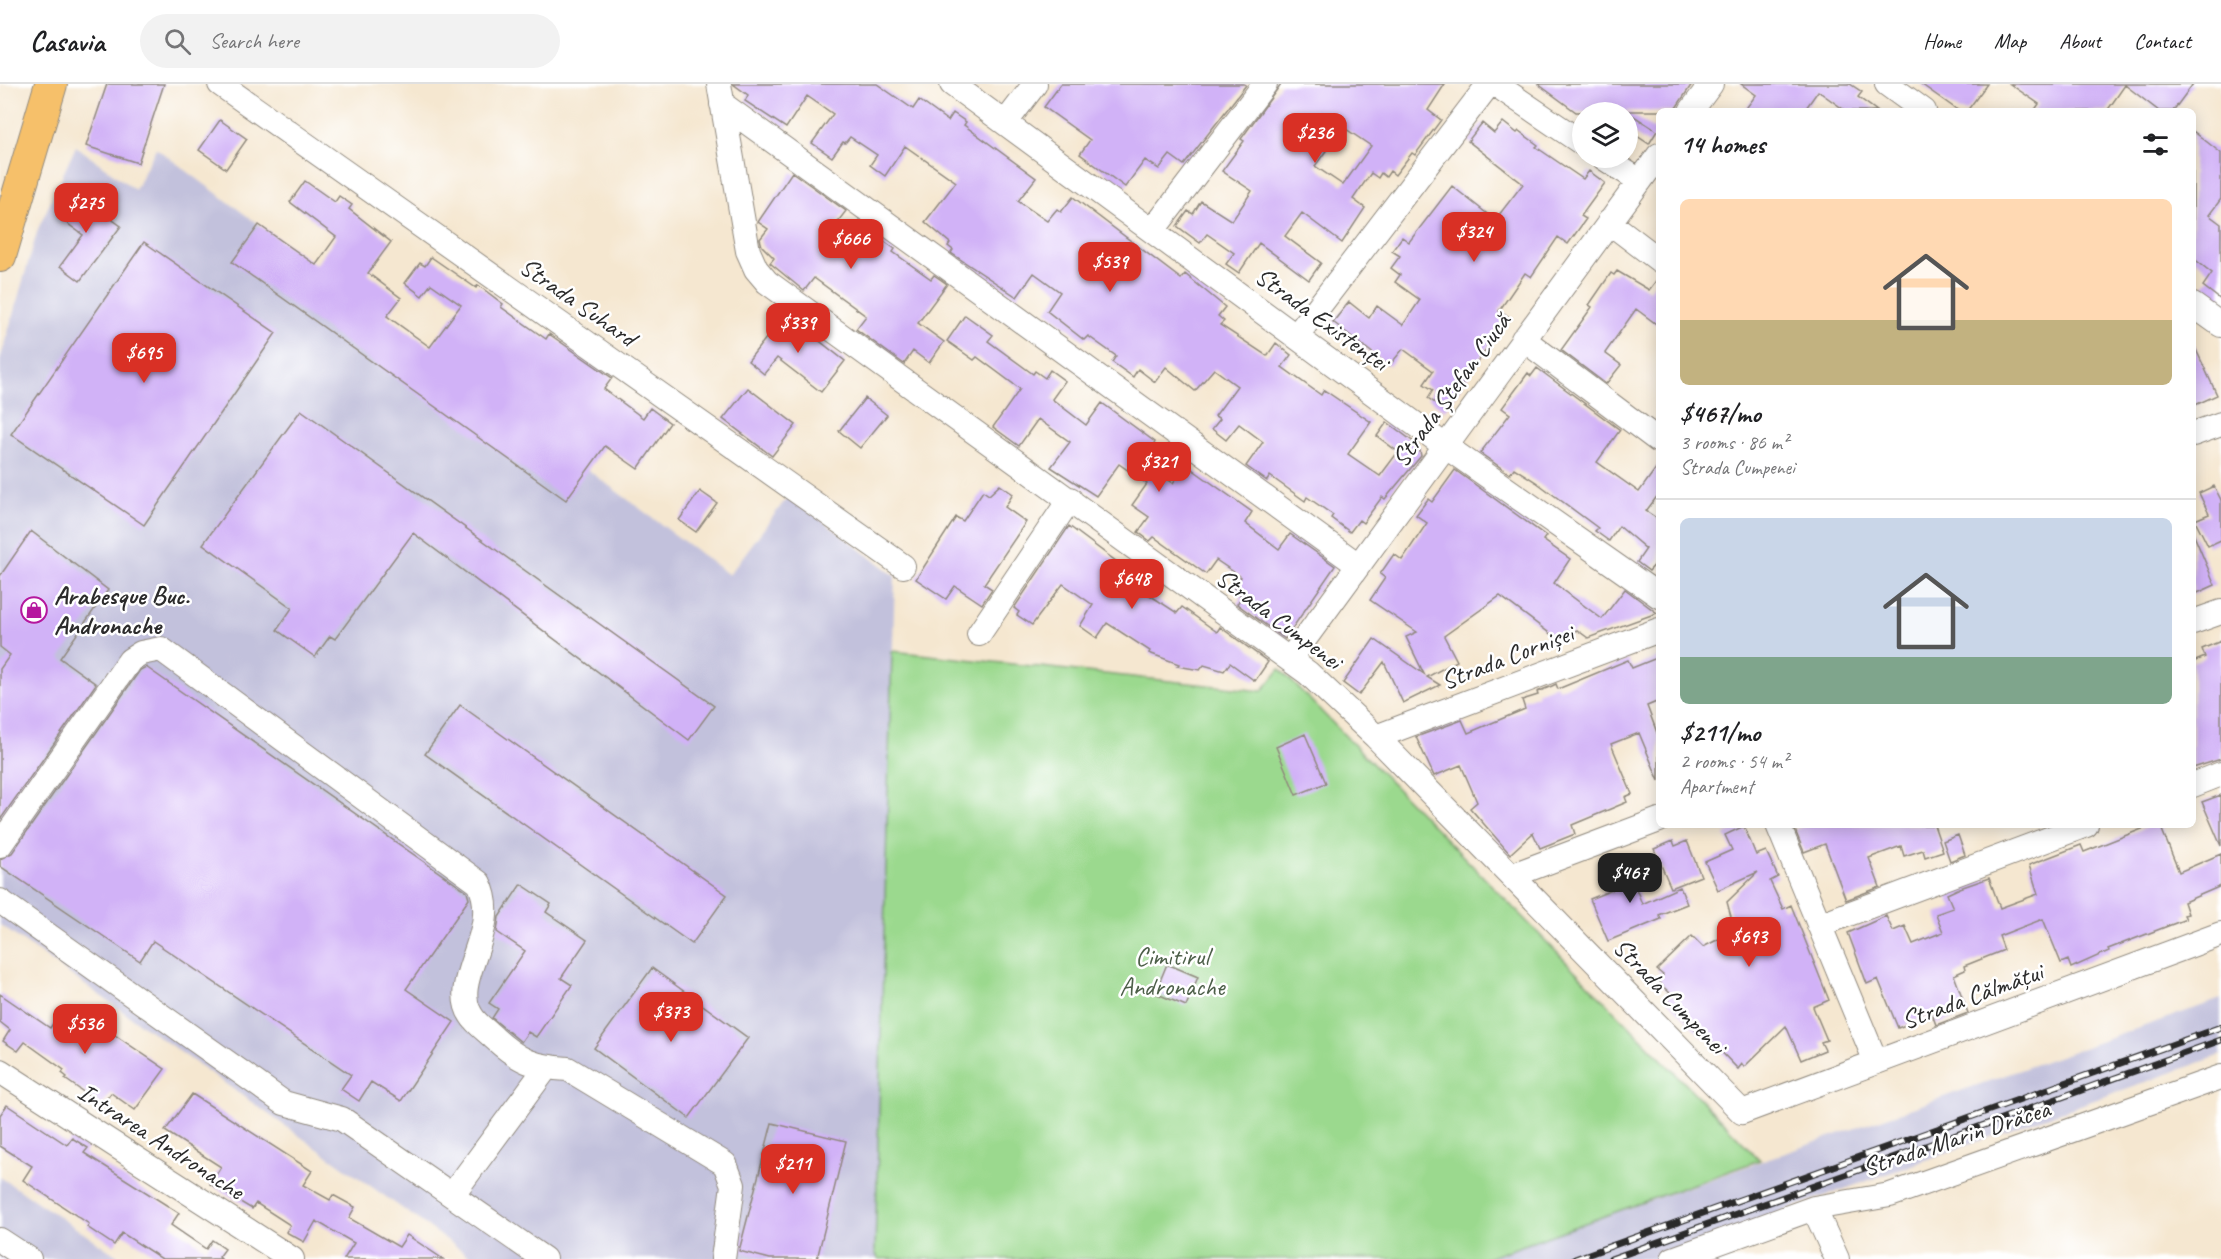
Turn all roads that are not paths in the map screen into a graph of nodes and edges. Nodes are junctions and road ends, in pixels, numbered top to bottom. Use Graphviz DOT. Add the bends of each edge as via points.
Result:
graph roads {
  1 [pos="51,84"];
  2 [pos="220,84"];
  3 [pos="952,84"];
  4 [pos="1035,84"];
  5 [pos="1265,84"];
  6 [pos="1489,84"];
  7 [pos="1495,84"];
  8 [pos="1711,84"];
  9 [pos="1887,84"];
  10 [pos="720,94"];
  11 [pos="1694,108"];
  12 [pos="1920,108"];
  13 [pos="1006,122"];
  14 [pos="1572,136"];
  15 [pos="1656,159"];
  16 [pos="1620,168"];
  17 [pos="1640,181"];
  18 [pos="1609,222"];
  19 [pos="1153,230"];
  20 [pos="0,256"];
  21 [pos="1656,258"];
  22 [pos="2196,307"];
  23 [pos="2221,325"];
  24 [pos="1298,336"];
  25 [pos="1523,339"];
  26 [pos="2221,424"];
  27 [pos="2196,433"];
  28 [pos="1656,439"];
  29 [pos="1445,446"];
  30 [pos="1070,499"];
  31 [pos="1358,565"];
  32 [pos="903,566"];
  33 [pos="1656,594"];
  34 [pos="2221,612"];
  35 [pos="2196,621"];
  36 [pos="1656,631"];
  37 [pos="979,633"];
  38 [pos="1290,659"];
  39 [pos="1376,737"];
  40 [pos="2221,774"];
  41 [pos="2196,784"];
  42 [pos="1656,821"];
  43 [pos="1779,828"];
  44 [pos="2078,828"];
  45 [pos="0,845"];
  46 [pos="1513,875"];
  47 [pos="0,901"];
  48 [pos="1819,925"];
  49 [pos="2221,934"];
  50 [pos="1876,1062"];
  51 [pos="546,1068"];
  52 [pos="0,1071"];
  53 [pos="2221,1077"];
  54 [pos="1743,1112"];
  55 [pos="452,1195"];
  56 [pos="1814,1208"];
  57 [pos="0,1240"];
  58 [pos="29,1259"];
  59 [pos="292,1259"];
  60 [pos="544,1259"];
  61 [pos="723,1259"];
  62 [pos="1673,1259"];
  63 [pos="1837,1259"];
  1 -- 20 [label="main road"];
  2 -- 32 [label="street, Strada Suhard"];
  3 -- 13 [label="street, Strada Existenței"];
  4 -- 13 [label="street"];
  5 -- 19 [label="street"];
  6 -- 24 [label="street"];
  7 -- 14 [label="street"];
  8 -- 11 [label="street"];
  9 -- 12 [label="street"];
  10 -- 30 [label="street, Strada Cumpenei" via="748,251 760,275"];
  10 -- 31 [label="street"];
  13 -- 19 [label="street, Strada Existenței"];
  15 -- 17 [label="street, Strada Ștefan Ciucă"];
  16 -- 17 [label="street"];
  17 -- 18 [label="street, Strada Ștefan Ciucă"];
  18 -- 21 [label="street"];
  18 -- 25 [label="street, Strada Ștefan Ciucă"];
  19 -- 24 [label="street, Strada Existenței"];
  22 -- 23 [label="street"];
  24 -- 29 [label="street, Strada Existenței"];
  25 -- 28 [label="street"];
  25 -- 29 [label="street, Strada Ștefan Ciucă"];
  26 -- 27 [label="street"];
  29 -- 31 [label="street, Strada Ștefan Ciucă"];
  29 -- 33 [label="street, Strada Existenței"];
  30 -- 37 [label="street"];
  30 -- 38 [label="street, Strada Cumpenei"];
  31 -- 38 [label="street, Strada Ștefan Ciucă"];
  34 -- 35 [label="street"];
  36 -- 39 [label="street, Strada Cornișei"];
  38 -- 39 [label="street, Strada Cumpenei"];
  39 -- 46 [label="street, Strada Cumpenei"];
  40 -- 41 [label="street"];
  42 -- 46 [label="street"];
  43 -- 48 [label="street"];
  44 -- 48 [label="street"];
  45 -- 51 [label="street" via="130,660 161,649 479,883 485,895 486,921 463,992 471,1016 514,1056"];
  46 -- 54 [label="street, Strada Cumpenei"];
  47 -- 55 [label="street" via="284,1102 342,1119"];
  48 -- 50 [label="street"];
  49 -- 50 [label="street, Strada Călmățui"];
  50 -- 54 [label="street, Strada Călmățui"];
  51 -- 55 [label="street"];
  51 -- 61 [label="street" via="568,1069 725,1164 733,1185"];
  52 -- 59 [label="street, Intrarea Andronache"];
  53 -- 56 [label="street, Strada Marin Drăcea" via="1890,1195"];
  55 -- 60 [label="street"];
  56 -- 62 [label="street, Strada Marin Drăcea"];
  56 -- 63 [label="street"];
  57 -- 58 [label="street"];
}
